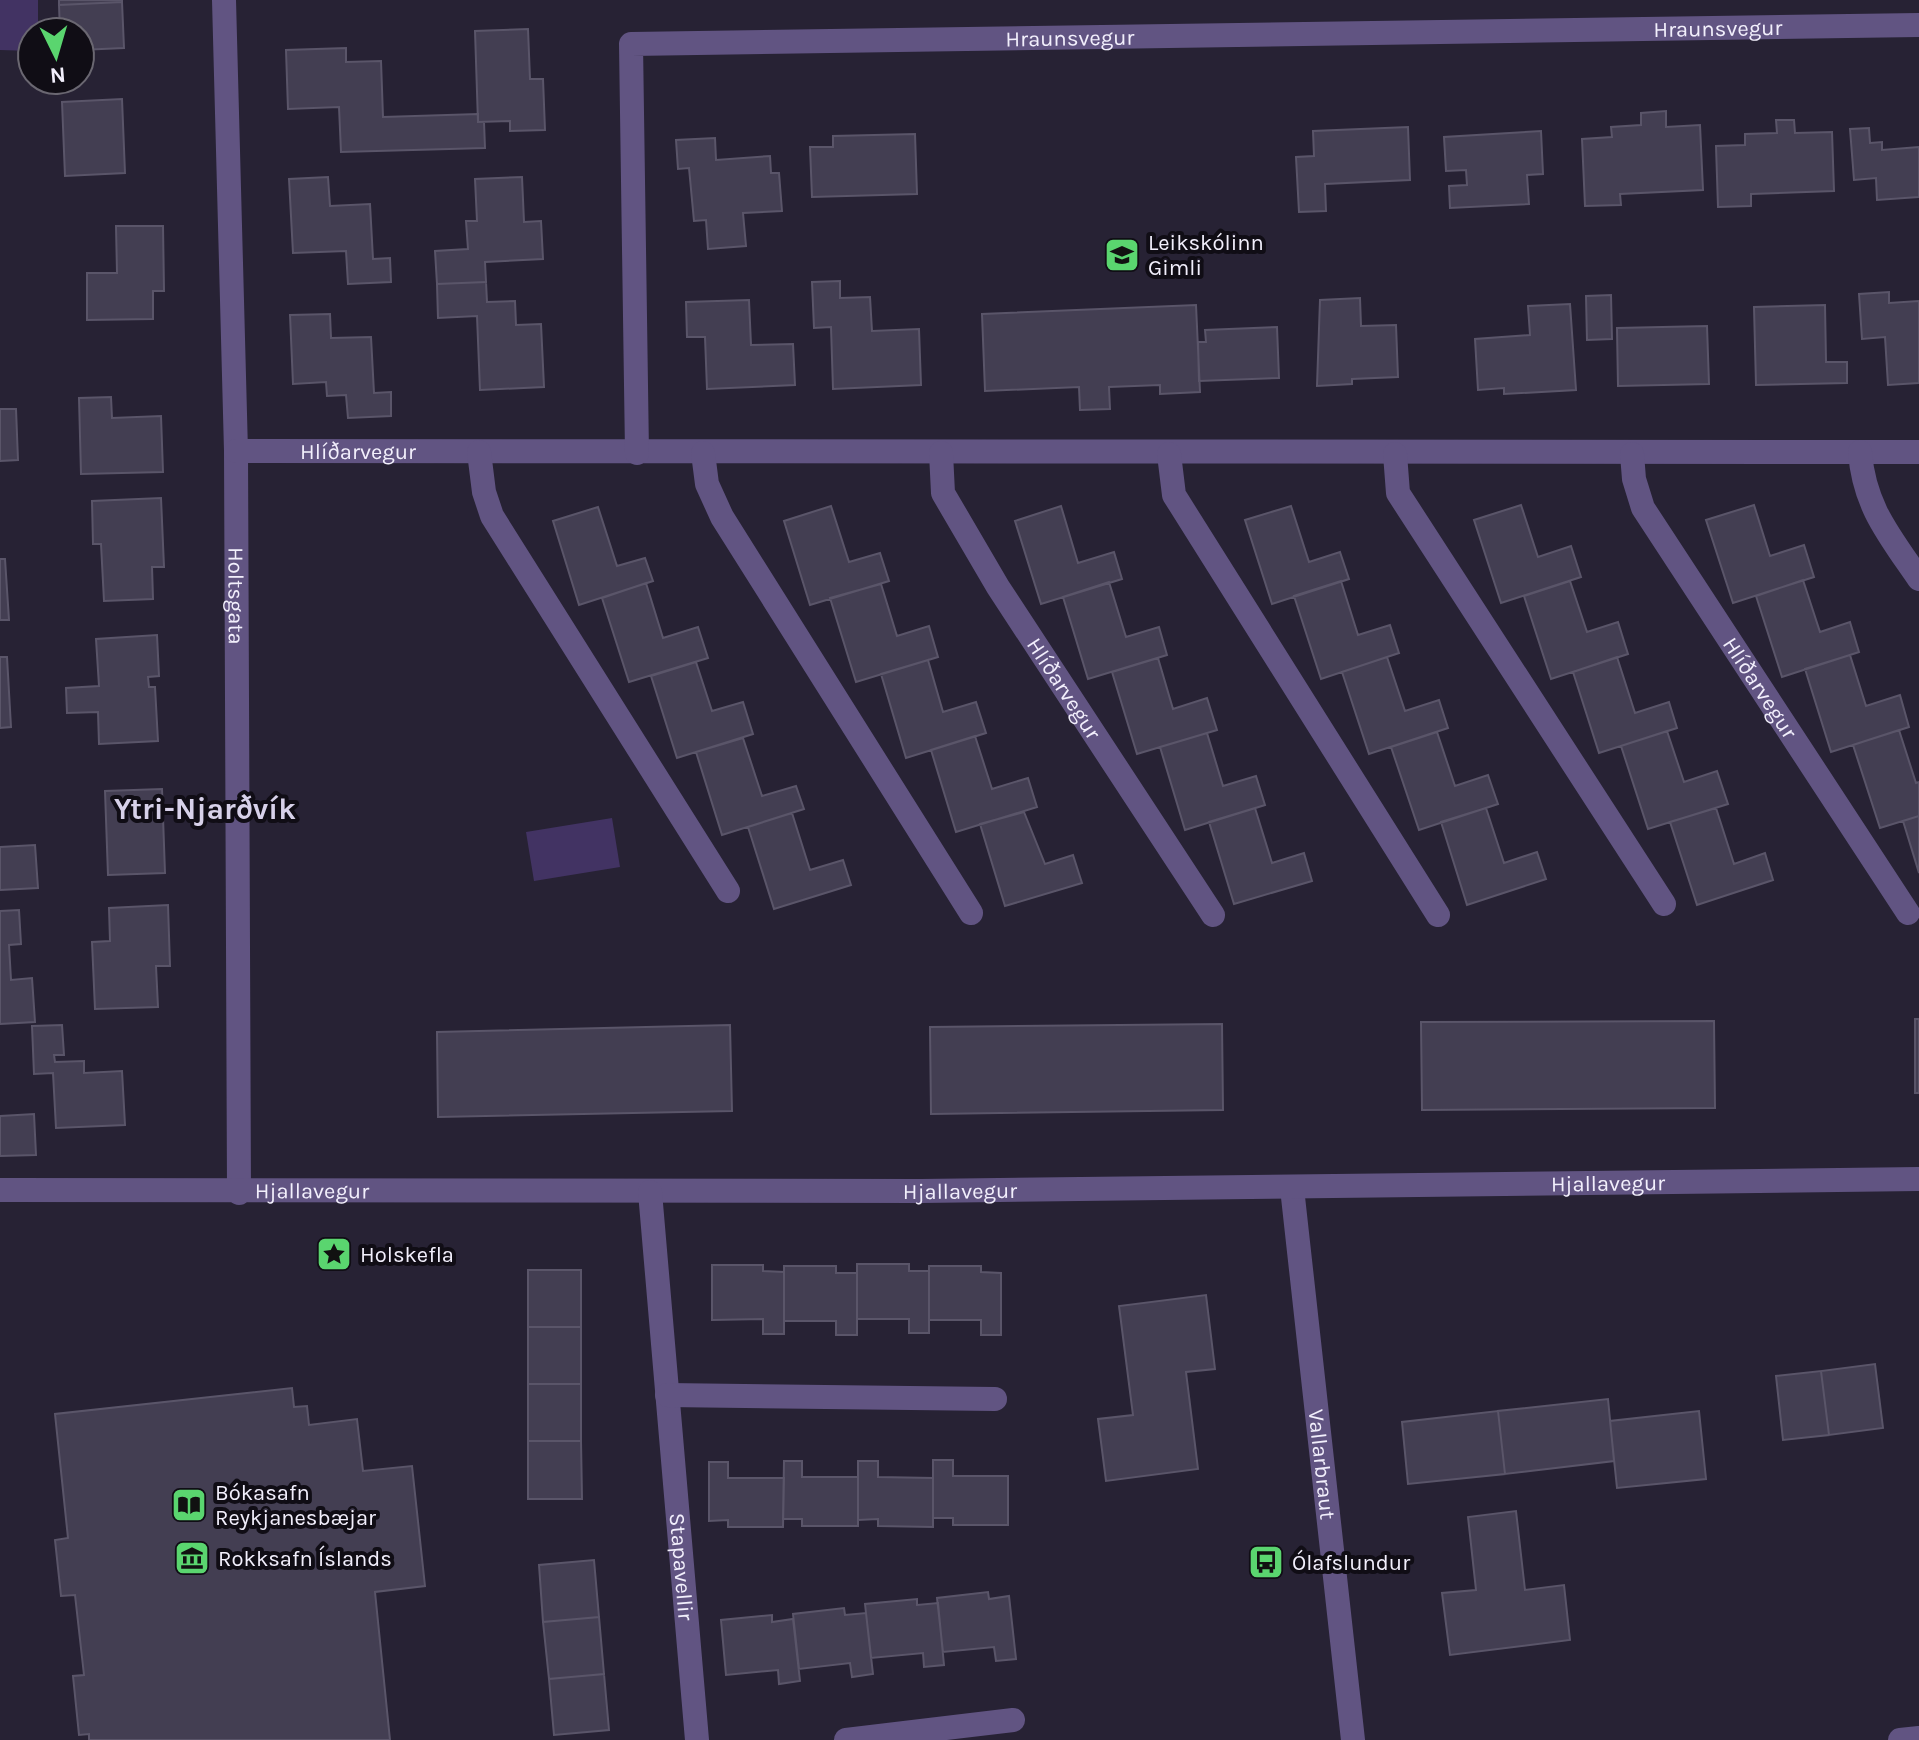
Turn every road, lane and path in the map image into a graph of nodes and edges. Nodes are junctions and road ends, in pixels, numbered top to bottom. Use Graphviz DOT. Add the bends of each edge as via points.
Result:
graph roads {
  1 [pos="224,0"];
  2 [pos="1919,25"];
  3 [pos="236,451"];
  4 [pos="479,452"];
  5 [pos="1860,452"];
  6 [pos="1919,452"];
  7 [pos="637,453"];
  8 [pos="703,453"];
  9 [pos="941,453"];
  10 [pos="1169,454"];
  11 [pos="1395,454"];
  12 [pos="1632,454"];
  13 [pos="1919,579"];
  14 [pos="728,891"];
  15 [pos="1664,904"];
  16 [pos="971,913"];
  17 [pos="1908,913"];
  18 [pos="1213,915"];
  19 [pos="1438,915"];
  20 [pos="1919,1179"];
  21 [pos="1292,1188"];
  22 [pos="0,1190"];
  23 [pos="650,1192"];
  24 [pos="239,1193"];
  25 [pos="667,1395"];
  26 [pos="995,1399"];
  27 [pos="1013,1720"];
  28 [pos="1919,1738"];
  29 [pos="697,1740"];
  30 [pos="846,1740"];
  31 [pos="1353,1740"];
  32 [pos="1900,1740"];
  1 -- 3 [label="street, Holtsgata"];
  2 -- 7 [label="street, Hraunsvegur" via="631,44"];
  3 -- 4 [label="street, Hlíðarvegur"];
  3 -- 24 [label="street, Holtsgata"];
  4 -- 7 [label="street, Hlíðarvegur"];
  4 -- 14 [label="street" via="492,516"];
  5 -- 6 [label="street, Hlíðarvegur"];
  5 -- 12 [label="street, Hlíðarvegur"];
  5 -- 13 [label="street" via="1863,483 1875,513"];
  7 -- 8 [label="street, Hlíðarvegur"];
  8 -- 9 [label="street, Hlíðarvegur"];
  8 -- 16 [label="street" via="707,484 722,517"];
  9 -- 10 [label="street, Hlíðarvegur"];
  9 -- 18 [label="street, Hlíðarvegur" via="943,493 998,587"];
  10 -- 11 [label="street, Hlíðarvegur"];
  10 -- 19 [label="street" via="1174,495"];
  11 -- 12 [label="street, Hlíðarvegur"];
  11 -- 15 [label="street" via="1398,493"];
  12 -- 17 [label="street, Hlíðarvegur" via="1643,508"];
  20 -- 21 [label="street, Hjallavegur"];
  21 -- 23 [label="street, Hjallavegur"];
  21 -- 31 [label="street, Vallarbraut"];
  22 -- 24 [label="street, Hjallavegur"];
  23 -- 24 [label="street, Hjallavegur"];
  23 -- 25 [label="street, Stapavellir"];
  25 -- 26 [label="street"];
  25 -- 29 [label="street, Stapavellir"];
  27 -- 30 [label="street"];
  28 -- 32 [label="street"];
}
